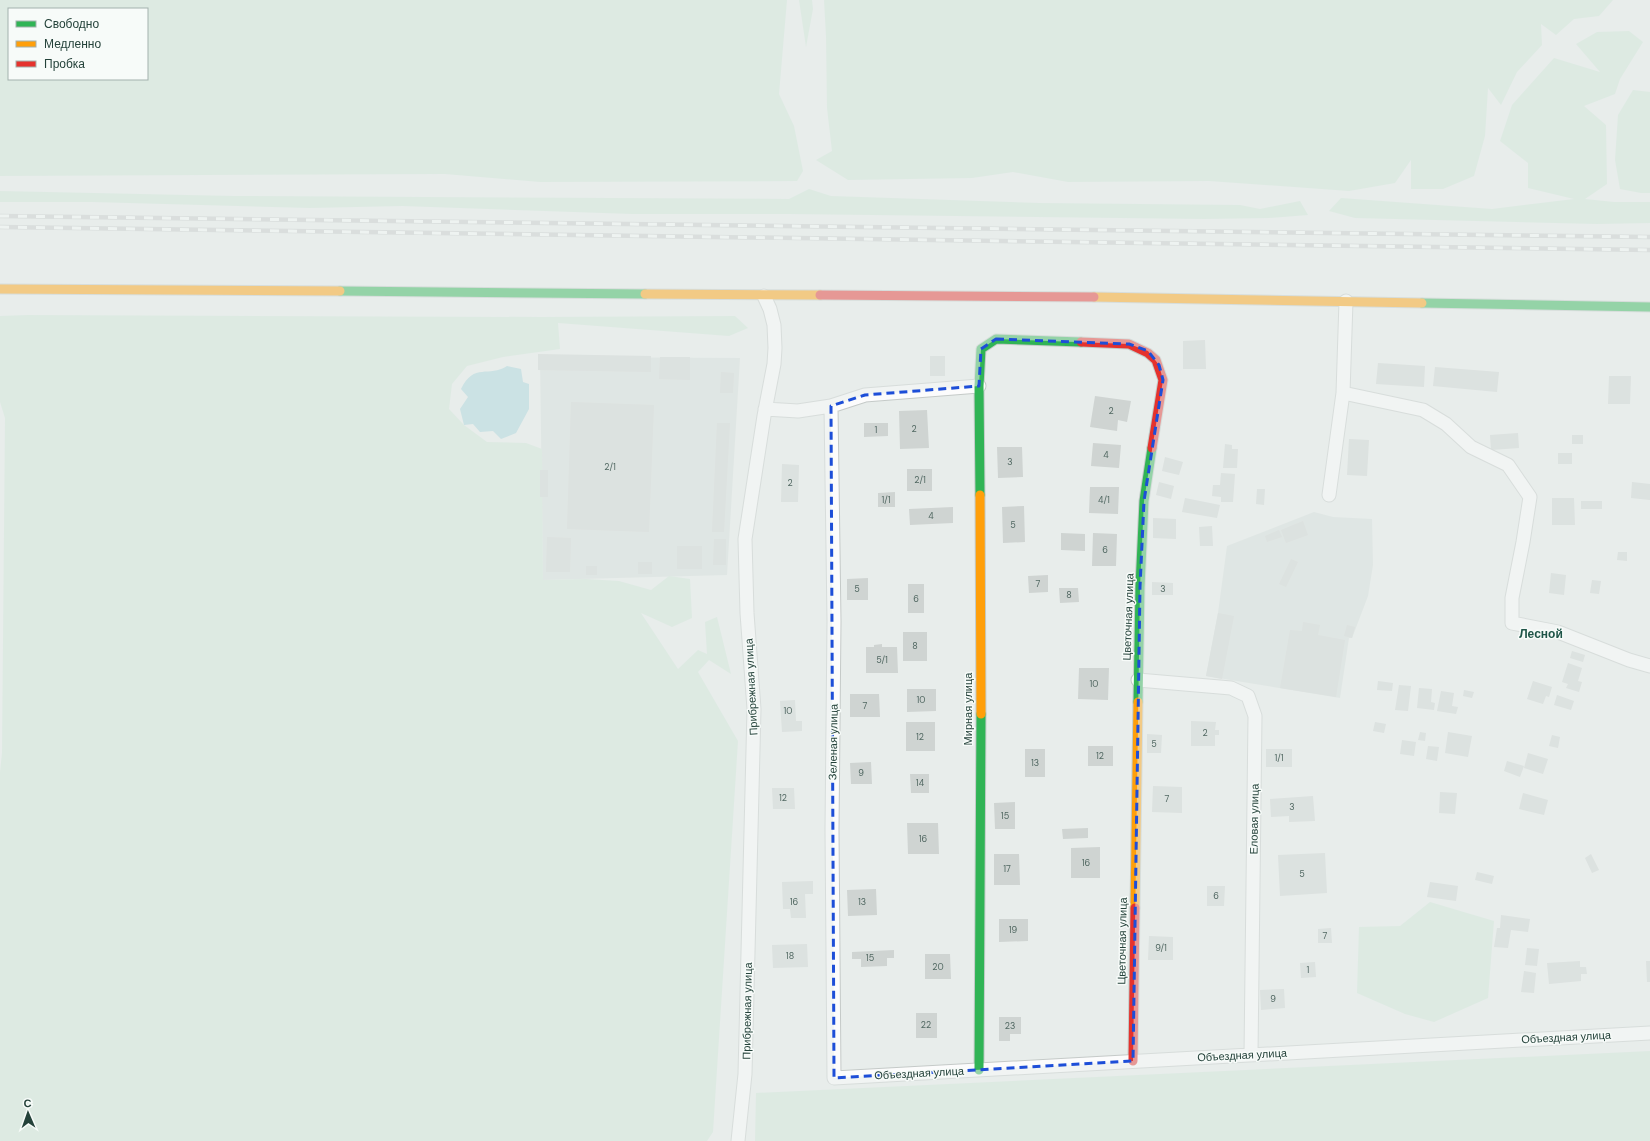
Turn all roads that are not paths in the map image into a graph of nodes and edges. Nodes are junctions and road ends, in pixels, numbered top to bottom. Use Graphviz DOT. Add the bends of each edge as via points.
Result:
graph roads {
  1 [pos="0,289"];
  2 [pos="764,296"];
  3 [pos="1346,301"];
  4 [pos="1650,308"];
  5 [pos="981,349"];
  6 [pos="979,386"];
  7 [pos="1343,393"];
  8 [pos="831,406"];
  9 [pos="766,409"];
  10 [pos="1329,495"];
  11 [pos="1650,666"];
  12 [pos="1138,680"];
  13 [pos="1650,1032"];
  14 [pos="1251,1055"];
  15 [pos="1133,1061"];
  16 [pos="979,1070"];
  17 [pos="834,1078"];
  18 [pos="736,1138"];
  1 -- 2 [label="street"];
  2 -- 3 [label="street" via="1118,297"];
  2 -- 9 [label="street, Прибрежная улица" via="774,325 775,348"];
  3 -- 4 [label="street"];
  3 -- 7 [label="street"];
  5 -- 6 [label="street, Мирная улица"];
  5 -- 12 [label="street, Цветочная улица" via="996,339 1129,344 1148,351 1159,365 1163,380 1144,501"];
  6 -- 8 [label="street" via="864,395"];
  6 -- 16 [label="street, Мирная улица"];
  7 -- 10 [label="street"];
  7 -- 11 [label="street" via="1423,410 1446,424 1471,447 1508,465 1530,498 1512,598 1512,623 1558,632"];
  8 -- 9 [label="street" via="798,411"];
  8 -- 17 [label="street, Зеленая улица" via="834,622"];
  9 -- 18 [label="street, Прибрежная улица" via="745,540 754,709 745,1074"];
  12 -- 14 [label="street, Еловая улица" via="1231,688 1248,696 1255,716"];
  12 -- 15 [label="street, Цветочная улица"];
  13 -- 14 [label="street, Объездная улица"];
  14 -- 15 [label="street, Объездная улица"];
  15 -- 16 [label="street, Объездная улица"];
  16 -- 17 [label="street, Объездная улица"];
}
